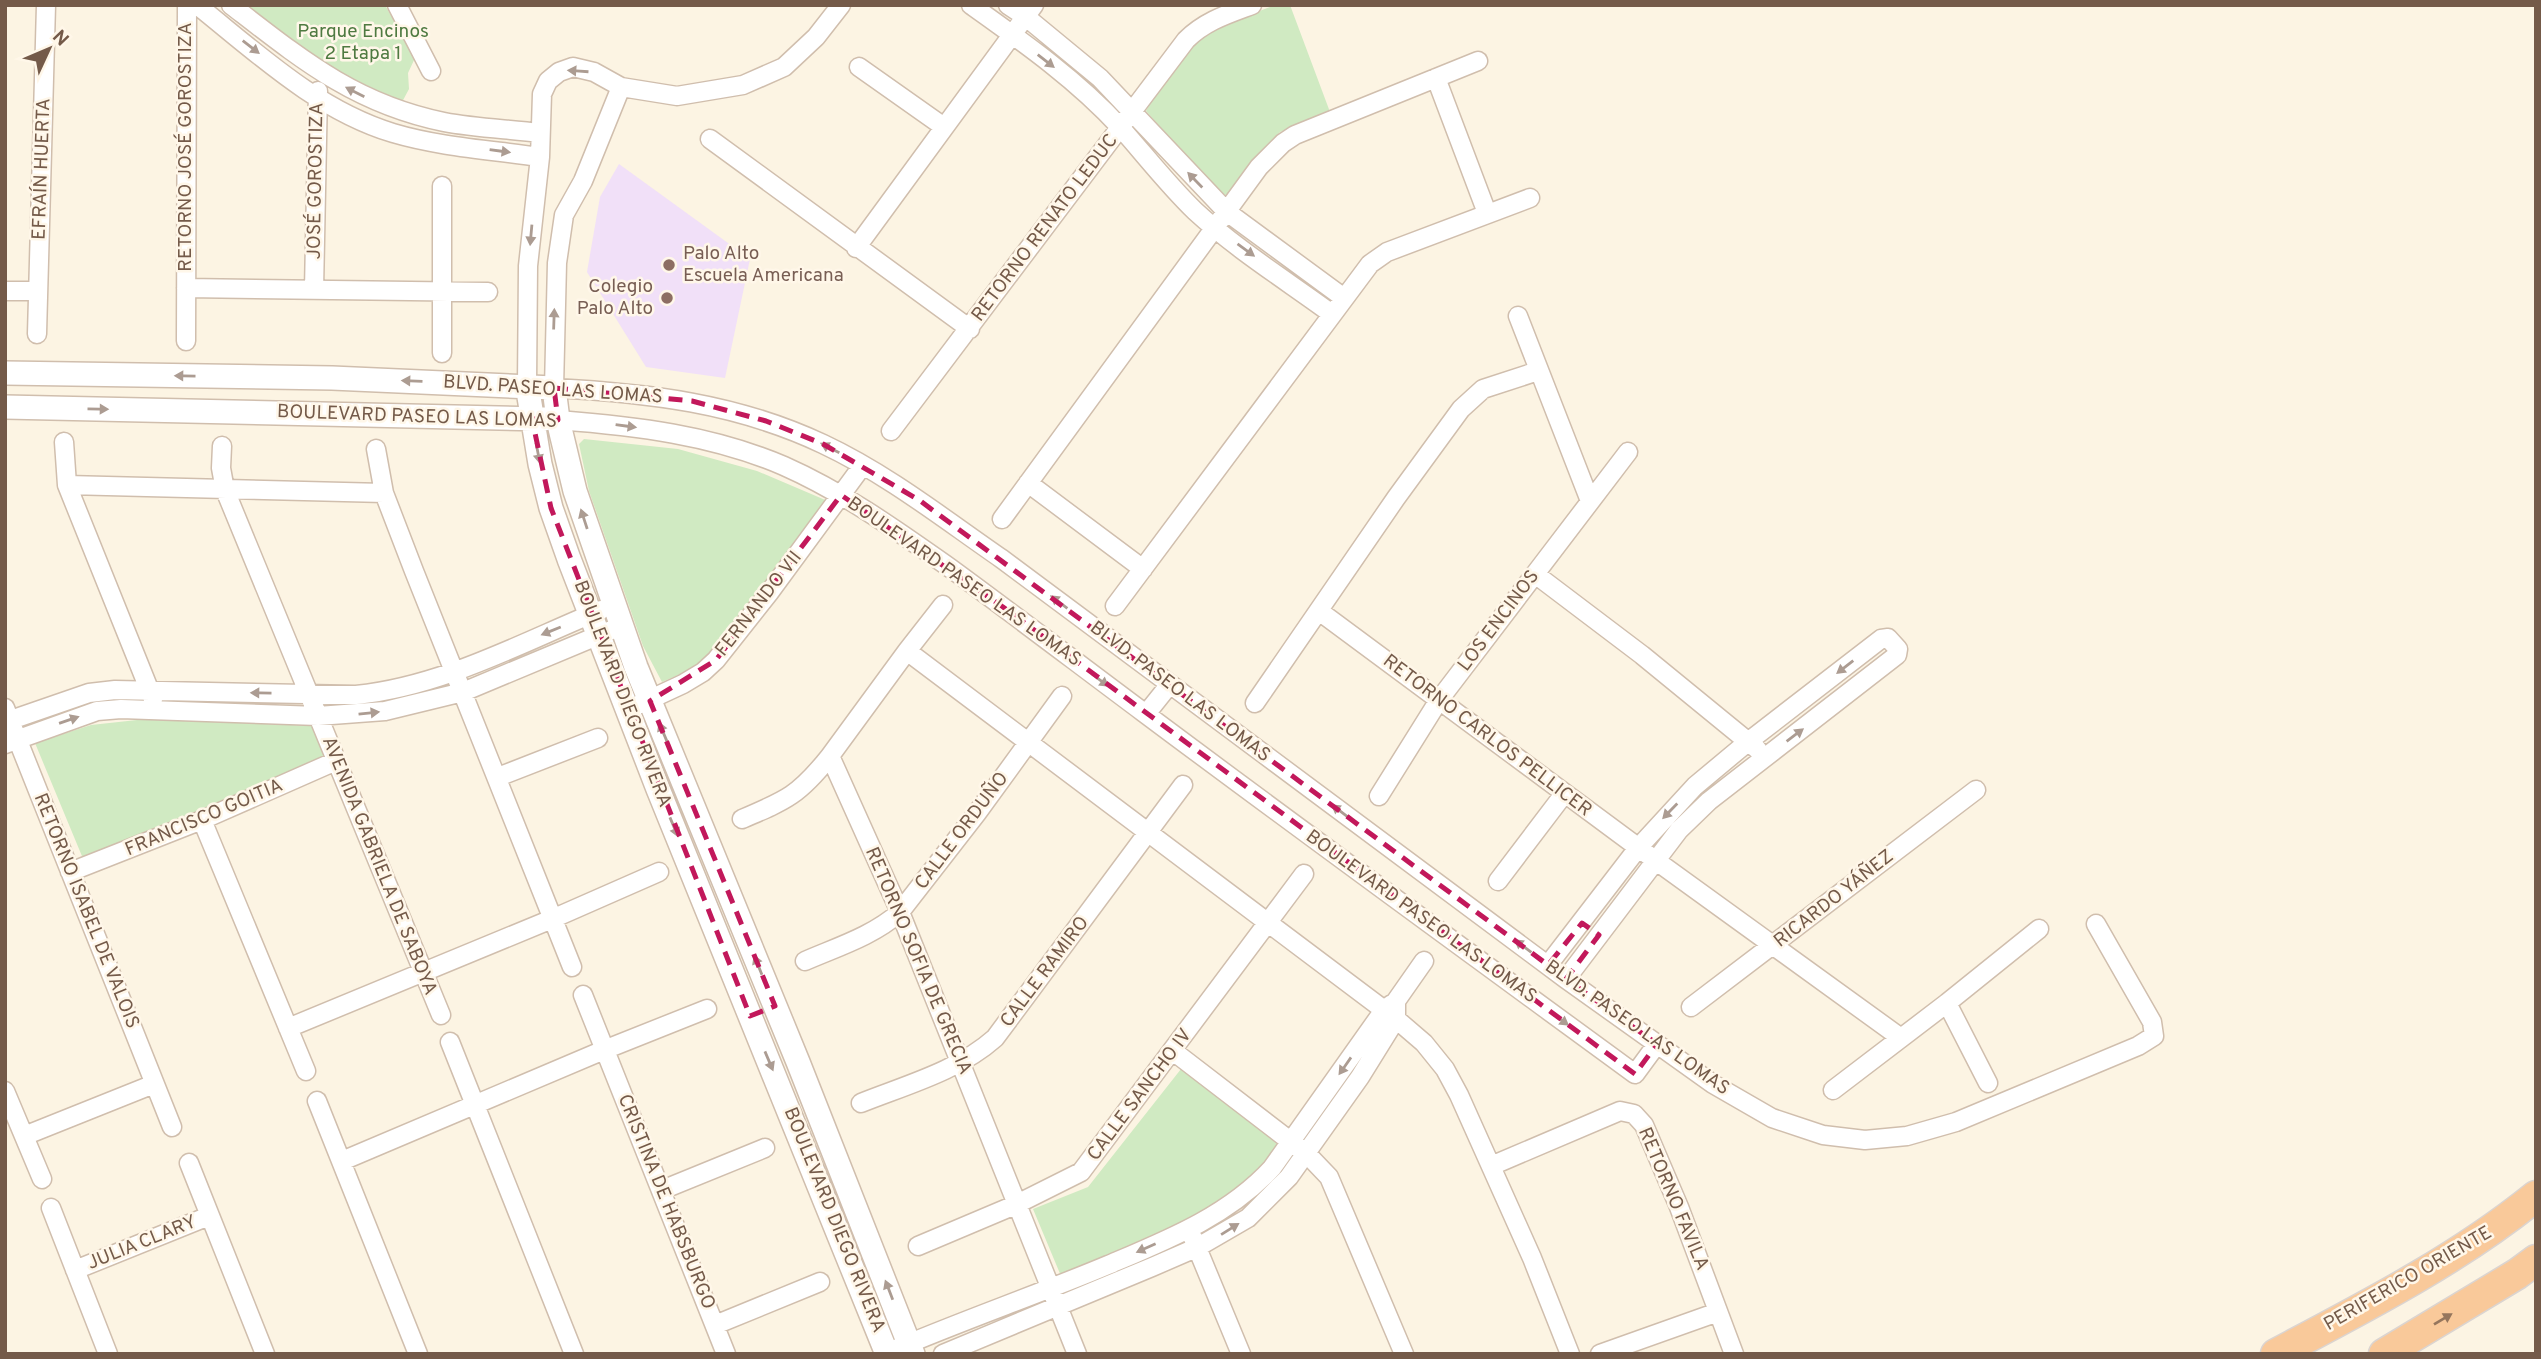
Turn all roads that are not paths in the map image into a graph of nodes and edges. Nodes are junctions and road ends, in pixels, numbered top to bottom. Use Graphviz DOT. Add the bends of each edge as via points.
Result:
graph roads {
  1 [pos="47,5"];
  2 [pos="187,5"];
  3 [pos="197,5"];
  4 [pos="231,5"];
  5 [pos="397,5"];
  6 [pos="841,5"];
  7 [pos="971,5"];
  8 [pos="1008,5"];
  9 [pos="1252,5"];
  10 [pos="1030,11"];
  11 [pos="1012,35"];
  12 [pos="1478,61"];
  13 [pos="859,67"];
  14 [pos="431,71"];
  15 [pos="320,73"];
  16 [pos="1436,78"];
  17 [pos="621,87"];
  18 [pos="317,98"];
  19 [pos="399,110"];
  20 [pos="1131,110"];
  21 [pos="467,125"];
  22 [pos="944,127"];
  23 [pos="1120,127"];
  24 [pos="392,133"];
  25 [pos="540,133"];
  26 [pos="710,139"];
  27 [pos="464,146"];
  28 [pos="540,157"];
  29 [pos="442,186"];
  30 [pos="1530,198"];
  31 [pos="1227,212"];
  32 [pos="1487,213"];
  33 [pos="1215,228"];
  34 [pos="856,248"];
  35 [pos="186,288"];
  36 [pos="5,290"];
  37 [pos="314,290"];
  38 [pos="37,291"];
  39 [pos="440,292"];
  40 [pos="488,292"];
  41 [pos="1344,298"];
  42 [pos="1332,314"];
  43 [pos="1518,316"];
  44 [pos="970,329"];
  45 [pos="37,334"];
  46 [pos="186,341"];
  47 [pos="442,353"];
  48 [pos="1538,371"];
  49 [pos="5,373"];
  50 [pos="65,374"];
  51 [pos="527,386"];
  52 [pos="554,388"];
  53 [pos="5,407"];
  54 [pos="65,408"];
  55 [pos="531,419"];
  56 [pos="558,420"];
  57 [pos="891,431"];
  58 [pos="64,442"];
  59 [pos="222,446"];
  60 [pos="376,449"];
  61 [pos="1628,452"];
  62 [pos="863,465"];
  63 [pos="1028,483"];
  64 [pos="67,485"];
  65 [pos="225,490"];
  66 [pos="384,493"];
  67 [pos="841,495"];
  68 [pos="1590,501"];
  69 [pos="1002,519"];
  70 [pos="1143,569"];
  71 [pos="1535,574"];
  72 [pos="943,605"];
  73 [pos="1115,606"];
  74 [pos="1319,611"];
  75 [pos="618,615"];
  76 [pos="595,625"];
  77 [pos="907,651"];
  78 [pos="454,672"];
  79 [pos="1170,684"];
  80 [pos="149,690"];
  81 [pos="463,692"];
  82 [pos="309,694"];
  83 [pos="1062,695"];
  84 [pos="650,701"];
  85 [pos="1439,701"];
  86 [pos="1255,703"];
  87 [pos="627,709"];
  88 [pos="157,710"];
  89 [pos="1146,715"];
  90 [pos="318,716"];
  91 [pos="7,717"];
  92 [pos="598,738"];
  93 [pos="12,741"];
  94 [pos="1749,741"];
  95 [pos="1028,742"];
  96 [pos="830,756"];
  97 [pos="1766,757"];
  98 [pos="336,761"];
  99 [pos="498,777"];
  100 [pos="1183,785"];
  101 [pos="1976,790"];
  102 [pos="1564,794"];
  103 [pos="1379,796"];
  104 [pos="202,820"];
  105 [pos="742,820"];
  106 [pos="1147,832"];
  107 [pos="1638,848"];
  108 [pos="1655,860"];
  109 [pos="70,872"];
  110 [pos="659,872"];
  111 [pos="1304,874"];
  112 [pos="1499,881"];
  113 [pos="1614,881"];
  114 [pos="1631,892"];
  115 [pos="900,912"];
  116 [pos="552,919"];
  117 [pos="1268,922"];
  118 [pos="1582,923"];
  119 [pos="2096,923"];
  120 [pos="2039,929"];
  121 [pos="1599,935"];
  122 [pos="1775,945"];
  123 [pos="804,961"];
  124 [pos="1424,961"];
  125 [pos="1548,965"];
  126 [pos="572,967"];
  127 [pos="423,973"];
  128 [pos="1566,979"];
  129 [pos="583,995"];
  130 [pos="1947,1003"];
  131 [pos="775,1006"];
  132 [pos="1691,1007"];
  133 [pos="707,1009"];
  134 [pos="1392,1010"];
  135 [pos="441,1015"];
  136 [pos="750,1016"];
  137 [pos="288,1028"];
  138 [pos="1901,1038"];
  139 [pos="450,1042"];
  140 [pos="1657,1044"];
  141 [pos="604,1050"];
  142 [pos="1173,1051"];
  143 [pos="961,1062"];
  144 [pos="306,1071"];
  145 [pos="1988,1083"];
  146 [pos="155,1084"];
  147 [pos="1833,1090"];
  148 [pos="5,1091"];
  149 [pos="317,1101"];
  150 [pos="860,1103"];
  151 [pos="475,1106"];
  152 [pos="172,1127"];
  153 [pos="24,1136"];
  154 [pos="1292,1143"];
  155 [pos="765,1148"];
  156 [pos="1307,1154"];
  157 [pos="342,1161"];
  158 [pos="190,1163"];
  159 [pos="1491,1166"];
  160 [pos="42,1179"];
  161 [pos="662,1189"];
  162 [pos="2536,1196"];
  163 [pos="1015,1205"];
  164 [pos="51,1208"];
  165 [pos="209,1216"];
  166 [pos="1189,1229"];
  167 [pos="918,1246"];
  168 [pos="1198,1247"];
  169 [pos="2536,1260"];
  170 [pos="75,1270"];
  171 [pos="820,1282"];
  172 [pos="1049,1289"];
  173 [pos="1008,1305"];
  174 [pos="1057,1306"];
  175 [pos="1718,1312"];
  176 [pos="1016,1323"];
  177 [pos="960,1324"];
  178 [pos="715,1325"];
  179 [pos="968,1343"];
  180 [pos="911,1348"];
  181 [pos="886,1353"];
  182 [pos="108,1354"];
  183 [pos="265,1354"];
  184 [pos="418,1354"];
  185 [pos="574,1354"];
  186 [pos="726,1354"];
  187 [pos="943,1354"];
  188 [pos="1077,1354"];
  189 [pos="1241,1354"];
  190 [pos="1404,1354"];
  191 [pos="1570,1354"];
  192 [pos="1600,1354"];
  193 [pos="1734,1354"];
  194 [pos="2276,1354"];
  195 [pos="2384,1354"];
  1 -- 38 [label="street, EFRAÍN HUERTA"];
  2 -- 35 [label="street, RETORNO JOSÉ GOROSTIZA"];
  3 -- 18 [label="street, one-way"];
  4 -- 15 [label="street"];
  5 -- 14 [label="street"];
  6 -- 17 [label="street, BOULEVARD DIEGO RIVERA" via="784,67 743,85 677,96"];
  7 -- 11 [label="street"];
  8 -- 10 [label="street"];
  9 -- 20 [label="street, RETORNO RENATO LEDUC" via="1198,28"];
  10 -- 11 [label="street"];
  10 -- 20 [label="street"];
  11 -- 22 [label="street"];
  11 -- 23 [label="street, one-way"];
  12 -- 16 [label="street"];
  13 -- 22 [label="street"];
  15 -- 18 [label="street, JOSÉ GOROSTIZA"];
  19 -- 15 [label="street, one-way"];
  16 -- 31 [label="street" via="1294,135 1259,167"];
  16 -- 32 [label="street"];
  17 -- 25 [label="street, BOULEVARD DIEGO RIVERA, one-way" via="594,72 573,67 559,72 542,94"];
  52 -- 17 [label="street, BOULEVARD DIEGO RIVERA, one-way" via="557,262 564,215 583,181"];
  18 -- 24 [label="street"];
  18 -- 37 [label="street, JOSÉ GOROSTIZA"];
  19 -- 21 [label="street"];
  19 -- 24 [label="street"];
  20 -- 23 [label="street, RETORNO RENATO LEDUC"];
  31 -- 20 [label="street, one-way"];
  21 -- 25 [label="street"];
  21 -- 27 [label="street"];
  22 -- 34 [label="street"];
  23 -- 33 [label="street" via="1165,180"];
  23 -- 44 [label="street, RETORNO RENATO LEDUC"];
  24 -- 27 [label="street"];
  25 -- 28 [label="street, BOULEVARD DIEGO RIVERA"];
  26 -- 34 [label="street, RETORNO RENATO LEDUC"];
  27 -- 28 [label="street, one-way"];
  28 -- 51 [label="street, BOULEVARD DIEGO RIVERA, one-way" via="528,266"];
  29 -- 39 [label="street"];
  30 -- 32 [label="street"];
  31 -- 33 [label="street"];
  31 -- 41 [label="street"];
  32 -- 41 [label="street" via="1378,257"];
  33 -- 42 [label="street, one-way"];
  33 -- 63 [label="street"];
  34 -- 44 [label="street, RETORNO RENATO LEDUC"];
  35 -- 37 [label="street, RETORNO JOSÉ GOROSTIZA"];
  35 -- 46 [label="street, RETORNO JOSÉ GOROSTIZA"];
  36 -- 38 [label="street"];
  37 -- 39 [label="street, RETORNO JOSÉ GOROSTIZA"];
  38 -- 45 [label="street, EFRAÍN HUERTA"];
  39 -- 40 [label="street, RETORNO JOSÉ GOROSTIZA"];
  39 -- 47 [label="street"];
  41 -- 42 [label="street"];
  42 -- 70 [label="street"];
  43 -- 48 [label="street"];
  44 -- 57 [label="street, RETORNO RENATO LEDUC"];
  48 -- 68 [label="street"];
  48 -- 74 [label="street" via="1483,389 1471,398"];
  49 -- 50 [label="street, BLVD. PASEO LAS LOMAS"];
  51 -- 50 [label="street, BLVD. PASEO LAS LOMAS, one-way" via="332,377"];
  50 -- 54 [label="street"];
  51 -- 52 [label="street, BLVD. PASEO LAS LOMAS"];
  51 -- 55 [label="street, BOULEVARD DIEGO RIVERA"];
  52 -- 56 [label="street, BOULEVARD DIEGO RIVERA"];
  62 -- 52 [label="street, BLVD. PASEO LAS LOMAS, one-way" via="766,421 692,401 628,391"];
  53 -- 54 [label="street, BOULEVARD PASEO LAS LOMAS"];
  54 -- 55 [label="street, BOULEVARD PASEO LAS LOMAS, one-way"];
  55 -- 56 [label="street, BOULEVARD PASEO LAS LOMAS"];
  55 -- 76 [label="street, BOULEVARD DIEGO RIVERA, one-way" via="551,508"];
  56 -- 67 [label="street, BOULEVARD PASEO LAS LOMAS, one-way" via="680,434 726,446 781,465"];
  75 -- 56 [label="street, BOULEVARD DIEGO RIVERA, one-way" via="575,491"];
  58 -- 64 [label="street"];
  59 -- 65 [label="street, AVENIDA GABRIELA DE SABOYA"];
  60 -- 66 [label="street"];
  61 -- 68 [label="street, LOS ENCINOS"];
  62 -- 67 [label="street, FERNANDO VII"];
  79 -- 62 [label="street, BLVD. PASEO LAS LOMAS, one-way" via="1002,559"];
  63 -- 69 [label="street"];
  63 -- 70 [label="street"];
  64 -- 65 [label="street"];
  64 -- 80 [label="street"];
  65 -- 66 [label="street"];
  65 -- 82 [label="street, AVENIDA GABRIELA DE SABOYA"];
  66 -- 78 [label="street"];
  67 -- 84 [label="street, FERNANDO VII" via="716,660"];
  67 -- 89 [label="street, BOULEVARD PASEO LAS LOMAS, one-way" via="992,598"];
  68 -- 71 [label="street, LOS ENCINOS"];
  70 -- 73 [label="street"];
  71 -- 85 [label="street, LOS ENCINOS"];
  71 -- 94 [label="street"];
  72 -- 77 [label="street"];
  74 -- 85 [label="street, RETORNO CARLOS PELLICER"];
  74 -- 86 [label="street"];
  75 -- 76 [label="street"];
  75 -- 84 [label="street, BOULEVARD DIEGO RIVERA"];
  76 -- 78 [label="street, one-way"];
  76 -- 81 [label="street"];
  76 -- 87 [label="street, BOULEVARD DIEGO RIVERA"];
  77 -- 95 [label="street"];
  77 -- 96 [label="street"];
  78 -- 81 [label="street"];
  78 -- 82 [label="street" via="382,692"];
  79 -- 89 [label="street"];
  125 -- 79 [label="street, BLVD. PASEO LAS LOMAS, one-way"];
  82 -- 80 [label="street, one-way"];
  80 -- 88 [label="street"];
  80 -- 91 [label="street" via="89,693"];
  90 -- 81 [label="street, one-way" via="385,711"];
  81 -- 99 [label="street"];
  82 -- 90 [label="street, AVENIDA GABRIELA DE SABOYA"];
  83 -- 95 [label="street, CALLE ORDUÑO"];
  84 -- 87 [label="street, FERNANDO VII"];
  131 -- 84 [label="street, BOULEVARD DIEGO RIVERA, one-way"];
  85 -- 102 [label="street, RETORNO CARLOS PELLICER"];
  85 -- 103 [label="street, LOS ENCINOS"];
  87 -- 136 [label="street, BOULEVARD DIEGO RIVERA, one-way"];
  88 -- 90 [label="street"];
  93 -- 88 [label="street, one-way" via="97,711"];
  89 -- 140 [label="street, BOULEVARD PASEO LAS LOMAS, one-way" via="1635,1074"];
  90 -- 98 [label="street, AVENIDA GABRIELA DE SABOYA"];
  91 -- 93 [label="street, RETORNO ISABEL DE VALOIS"];
  92 -- 99 [label="street"];
  93 -- 109 [label="street, RETORNO ISABEL DE VALOIS"];
  94 -- 97 [label="street"];
  97 -- 94 [label="street, one-way" via="1897,655 1898,649 1888,638 1881,639"];
  94 -- 107 [label="street, one-way" via="1695,786"];
  95 -- 106 [label="street"];
  95 -- 115 [label="street, CALLE ORDUÑO"];
  96 -- 105 [label="street" via="795,794"];
  96 -- 115 [label="street, RETORNO SOFIA DE GRECIA"];
  97 -- 108 [label="street" via="1699,811"];
  98 -- 104 [label="street, FRANCISCO GOITIA"];
  98 -- 127 [label="street, AVENIDA GABRIELA DE SABOYA"];
  99 -- 116 [label="street"];
  100 -- 106 [label="street, CALLE RAMIRO"];
  101 -- 122 [label="street, RICARDO YÁÑEZ"];
  102 -- 107 [label="street, RETORNO CARLOS PELLICER"];
  102 -- 112 [label="street"];
  104 -- 109 [label="street, FRANCISCO GOITIA"];
  104 -- 137 [label="street"];
  106 -- 117 [label="street"];
  106 -- 143 [label="street, CALLE RAMIRO" via="995,1038"];
  107 -- 108 [label="street, RETORNO CARLOS PELLICER"];
  107 -- 113 [label="street"];
  108 -- 114 [label="street"];
  108 -- 122 [label="street, RETORNO CARLOS PELLICER"];
  109 -- 146 [label="street, RETORNO ISABEL DE VALOIS"];
  110 -- 116 [label="street"];
  111 -- 117 [label="street, CALLE SANCHO IV"];
  113 -- 114 [label="street"];
  113 -- 118 [label="street"];
  114 -- 121 [label="street"];
  115 -- 123 [label="street, CALLE ORDUÑO" via="862,937"];
  115 -- 143 [label="street, RETORNO SOFIA DE GRECIA"];
  116 -- 126 [label="street"];
  116 -- 127 [label="street"];
  117 -- 134 [label="street"];
  117 -- 142 [label="street, CALLE SANCHO IV"];
  118 -- 121 [label="street"];
  118 -- 125 [label="street"];
  119 -- 140 [label="street, BLVD. PASEO LAS LOMAS" via="2152,1021 2154,1037 2039,1090 1907,1136 1865,1140 1823,1135 1772,1118"];
  120 -- 130 [label="street"];
  121 -- 128 [label="street"];
  122 -- 132 [label="street, RICARDO YÁÑEZ"];
  122 -- 138 [label="street, RETORNO CARLOS PELLICER"];
  124 -- 134 [label="street, BOULEVARD DIEGO RIVERA"];
  125 -- 128 [label="street, BLVD. PASEO LAS LOMAS"];
  127 -- 135 [label="street, AVENIDA GABRIELA DE SABOYA"];
  127 -- 137 [label="street"];
  128 -- 140 [label="street, BLVD. PASEO LAS LOMAS"];
  129 -- 141 [label="street, CRISTINA DE HABSBURGO"];
  130 -- 138 [label="street"];
  130 -- 145 [label="street"];
  131 -- 136 [label="street"];
  180 -- 131 [label="street, BOULEVARD DIEGO RIVERA, one-way"];
  133 -- 141 [label="street"];
  134 -- 154 [label="street, BOULEVARD DIEGO RIVERA, one-way"];
  134 -- 156 [label="street" via="1385,1040"];
  134 -- 159 [label="street" via="1445,1069"];
  136 -- 181 [label="street, BOULEVARD DIEGO RIVERA, one-way"];
  137 -- 144 [label="street"];
  138 -- 147 [label="street"];
  139 -- 151 [label="street"];
  141 -- 151 [label="street"];
  141 -- 161 [label="street, CRISTINA DE HABSBURGO"];
  142 -- 154 [label="street"];
  142 -- 163 [label="street, CALLE SANCHO IV" via="1081,1172"];
  143 -- 150 [label="street, CALLE RAMIRO"];
  143 -- 163 [label="street, RETORNO SOFIA DE GRECIA"];
  146 -- 152 [label="street, RETORNO ISABEL DE VALOIS"];
  146 -- 153 [label="street"];
  148 -- 153 [label="street"];
  149 -- 157 [label="street"];
  151 -- 157 [label="street"];
  151 -- 185 [label="street"];
  153 -- 160 [label="street"];
  154 -- 156 [label="street"];
  154 -- 166 [label="street, BOULEVARD DIEGO RIVERA" via="1256,1186"];
  155 -- 161 [label="street"];
  168 -- 156 [label="street, one-way" via="1248,1218"];
  156 -- 190 [label="street" via="1334,1186"];
  157 -- 184 [label="street"];
  158 -- 165 [label="street, JULIA CLARY"];
  159 -- 175 [label="street, RETORNO FAVILA" via="1620,1111 1634,1114 1644,1125 1679,1207"];
  159 -- 191 [label="street"];
  161 -- 178 [label="street, CRISTINA DE HABSBURGO"];
  162 -- 194 [label="highway, PERIFERICO ORIENTE" via="2498,1227"];
  163 -- 167 [label="street, CALLE SANCHO IV"];
  163 -- 172 [label="street, RETORNO SOFIA DE GRECIA"];
  164 -- 170 [label="street, JULIA CLARY"];
  165 -- 170 [label="street, JULIA CLARY"];
  165 -- 183 [label="street, JULIA CLARY"];
  166 -- 168 [label="street"];
  166 -- 172 [label="street, BOULEVARD DIEGO RIVERA, one-way"];
  168 -- 174 [label="street"];
  168 -- 189 [label="street"];
  195 -- 169 [label="highway, one-way"];
  170 -- 182 [label="street, JULIA CLARY"];
  171 -- 178 [label="street"];
  172 -- 173 [label="street, BOULEVARD DIEGO RIVERA"];
  172 -- 174 [label="street, RETORNO SOFIA DE GRECIA"];
  173 -- 176 [label="street"];
  173 -- 177 [label="street, BOULEVARD DIEGO RIVERA"];
  174 -- 176 [label="street"];
  174 -- 188 [label="street, RETORNO SOFIA DE GRECIA"];
  175 -- 192 [label="street"];
  175 -- 193 [label="street, RETORNO FAVILA"];
  176 -- 179 [label="street"];
  177 -- 179 [label="street"];
  177 -- 180 [label="street, BOULEVARD DIEGO RIVERA"];
  178 -- 186 [label="street, CRISTINA DE HABSBURGO"];
  179 -- 187 [label="street"];
  180 -- 181 [label="street"];
}
